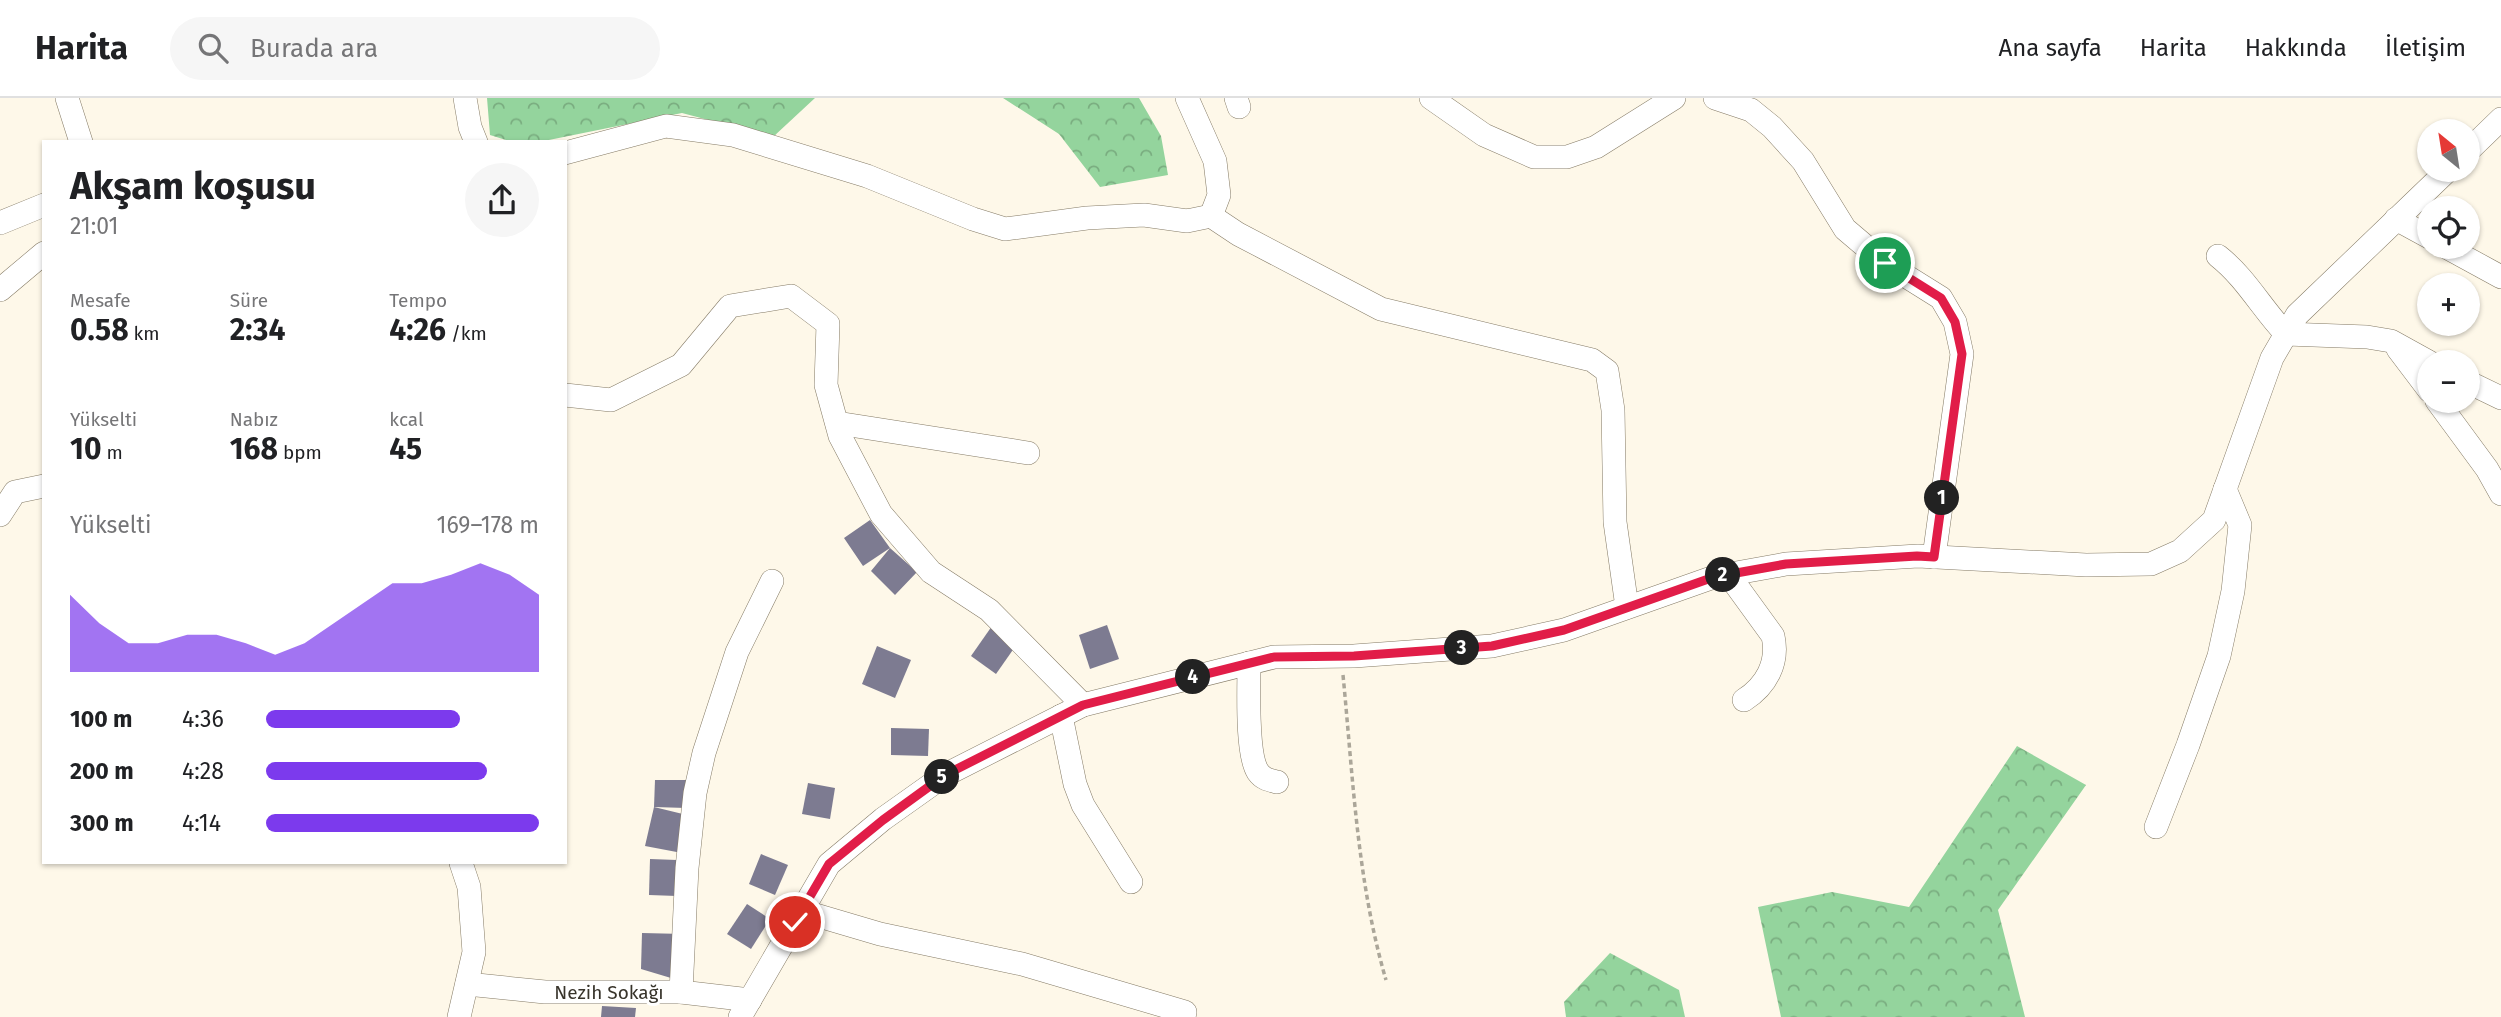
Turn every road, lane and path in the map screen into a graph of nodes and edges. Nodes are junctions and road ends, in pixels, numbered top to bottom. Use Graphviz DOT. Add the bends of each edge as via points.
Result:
graph roads {
  1 [pos="67,98"];
  2 [pos="465,98"];
  3 [pos="1187,98"];
  4 [pos="1432,98"];
  5 [pos="1674,98"];
  6 [pos="1715,98"];
  7 [pos="2501,119"];
  8 [pos="2480,139"];
  9 [pos="80,140"];
  10 [pos="475,140"];
  11 [pos="567,152"];
  12 [pos="2435,182"];
  13 [pos="42,206"];
  14 [pos="1211,216"];
  15 [pos="2396,219"];
  16 [pos="0,223"];
  17 [pos="2417,230"];
  18 [pos="42,255"];
  19 [pos="2218,256"];
  20 [pos="2467,259"];
  21 [pos="2501,278"];
  22 [pos="0,290"];
  23 [pos="2286,334"];
  24 [pos="2391,341"];
  25 [pos="2417,355"];
  26 [pos="2417,375"];
  27 [pos="2480,388"];
  28 [pos="567,395"];
  29 [pos="2501,398"];
  30 [pos="2446,413"];
  31 [pos="837,423"];
  32 [pos="1028,453"];
  33 [pos="42,486"];
  34 [pos="2225,489"];
  35 [pos="2501,494"];
  36 [pos="0,515"];
  37 [pos="1934,557"];
  38 [pos="1728,574"];
  39 [pos="772,581"];
  40 [pos="1626,607"];
  41 [pos="1341,656"];
  42 [pos="1249,663"];
  43 [pos="1744,700"];
  44 [pos="1083,705"];
  45 [pos="1060,716"];
  46 [pos="1277,782"];
  47 [pos="2156,827"];
  48 [pos="461,864"];
  49 [pos="1131,882"];
  50 [pos="802,911"];
  51 [pos="1386,980"];
  52 [pos="467,984"];
  53 [pos="681,992"];
  54 [pos="745,1008"];
  55 [pos="459,1017"];
  56 [pos="1184,1017"];
  1 -- 9 [label="street"];
  2 -- 10 [label="street"];
  3 -- 14 [label="street" via="1215,161 1219,195"];
  4 -- 5 [label="street" via="1484,135 1534,158 1567,158 1596,148"];
  6 -- 37 [label="street" via="1751,110 1772,127 1803,161 1845,229 1885,263 1941,298 1955,322 1962,354"];
  7 -- 8 [label="street"];
  11 -- 14 [label="street" via="666,126 733,135 867,176 1005,229 1087,218 1144,215 1187,221"];
  12 -- 15 [label="street"];
  13 -- 16 [label="street"];
  14 -- 40 [label="street" via="1381,309 1592,360 1607,371 1613,410 1615,522"];
  15 -- 17 [label="street"];
  15 -- 23 [label="street" via="2297,314"];
  18 -- 22 [label="street"];
  19 -- 23 [label="street" via="2236,270"];
  20 -- 21 [label="street"];
  23 -- 24 [label="street"];
  23 -- 34 [label="street" via="2272,358"];
  24 -- 25 [label="street"];
  24 -- 26 [label="street"];
  27 -- 29 [label="street"];
  28 -- 31 [label="street" via="611,400 681,365 730,306 791,296 828,324 826,385"];
  30 -- 35 [label="street"];
  31 -- 32 [label="street"];
  31 -- 44 [label="street" via="881,514 931,572 989,610"];
  33 -- 36 [label="street" via="15,492"];
  34 -- 37 [label="street" via="2214,520 2180,551 2151,564"];
  34 -- 47 [label="street" via="2240,524 2233,591 2219,656"];
  37 -- 38 [label="street" via="1786,564"];
  38 -- 40 [label="street"];
  38 -- 43 [label="street" via="1773,636 1775,647 1773,667"];
  39 -- 53 [label="street" via="737,652 695,793"];
  40 -- 41 [label="street" via="1564,630 1492,646"];
  41 -- 42 [label="street" via="1274,657"];
  41 -- 51 [label="path" via="1362,865"];
  42 -- 44 [label="street"];
  42 -- 46 [label="street" via="1252,756 1258,771"];
  44 -- 45 [label="street"];
  45 -- 49 [label="street" via="1083,805"];
  45 -- 50 [label="street" via="945,775 883,820 829,864"];
  48 -- 52 [label="street" via="469,887 474,952"];
  50 -- 54 [label="street"];
  50 -- 56 [label="street" via="880,934 1022,964 1185,1012"];
  52 -- 53 [label="street, Nezih Sokağı" via="545,992"];
  52 -- 55 [label="street"];
  53 -- 54 [label="street, Nezih Sokağı"];
}
